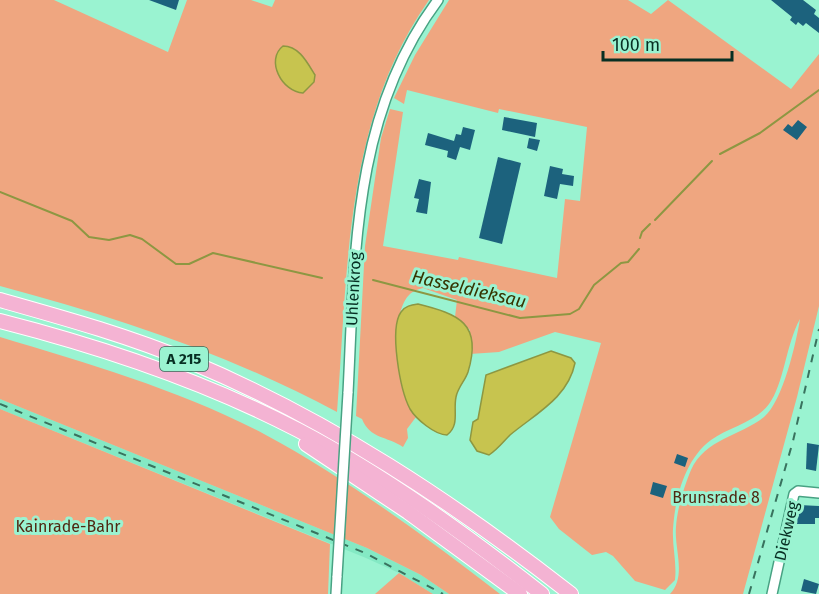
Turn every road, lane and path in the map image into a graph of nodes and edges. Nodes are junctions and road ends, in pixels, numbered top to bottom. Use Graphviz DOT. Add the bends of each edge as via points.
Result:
graph roads {
  1 [pos="438,0"];
  2 [pos="0,300"];
  3 [pos="0,321"];
  4 [pos="256,411"];
  5 [pos="819,493"];
  6 [pos="336,594"];
  7 [pos="520,594"];
  8 [pos="542,594"];
  9 [pos="571,594"];
  10 [pos="772,594"];
  1 -- 6 [label="street, Uhlenkrog, bridge" via="396,70 369,151 358,224"];
  2 -- 9 [label="highway, A 215" via="189,361 313,421 444,501"];
  3 -- 4 [label="highway, A 215" via="134,361"];
  4 -- 7 [label="highway"];
  4 -- 8 [label="highway, A 215" via="297,430 397,490"];
  5 -- 10 [label="street, Diekweg" via="794,494"];
}
